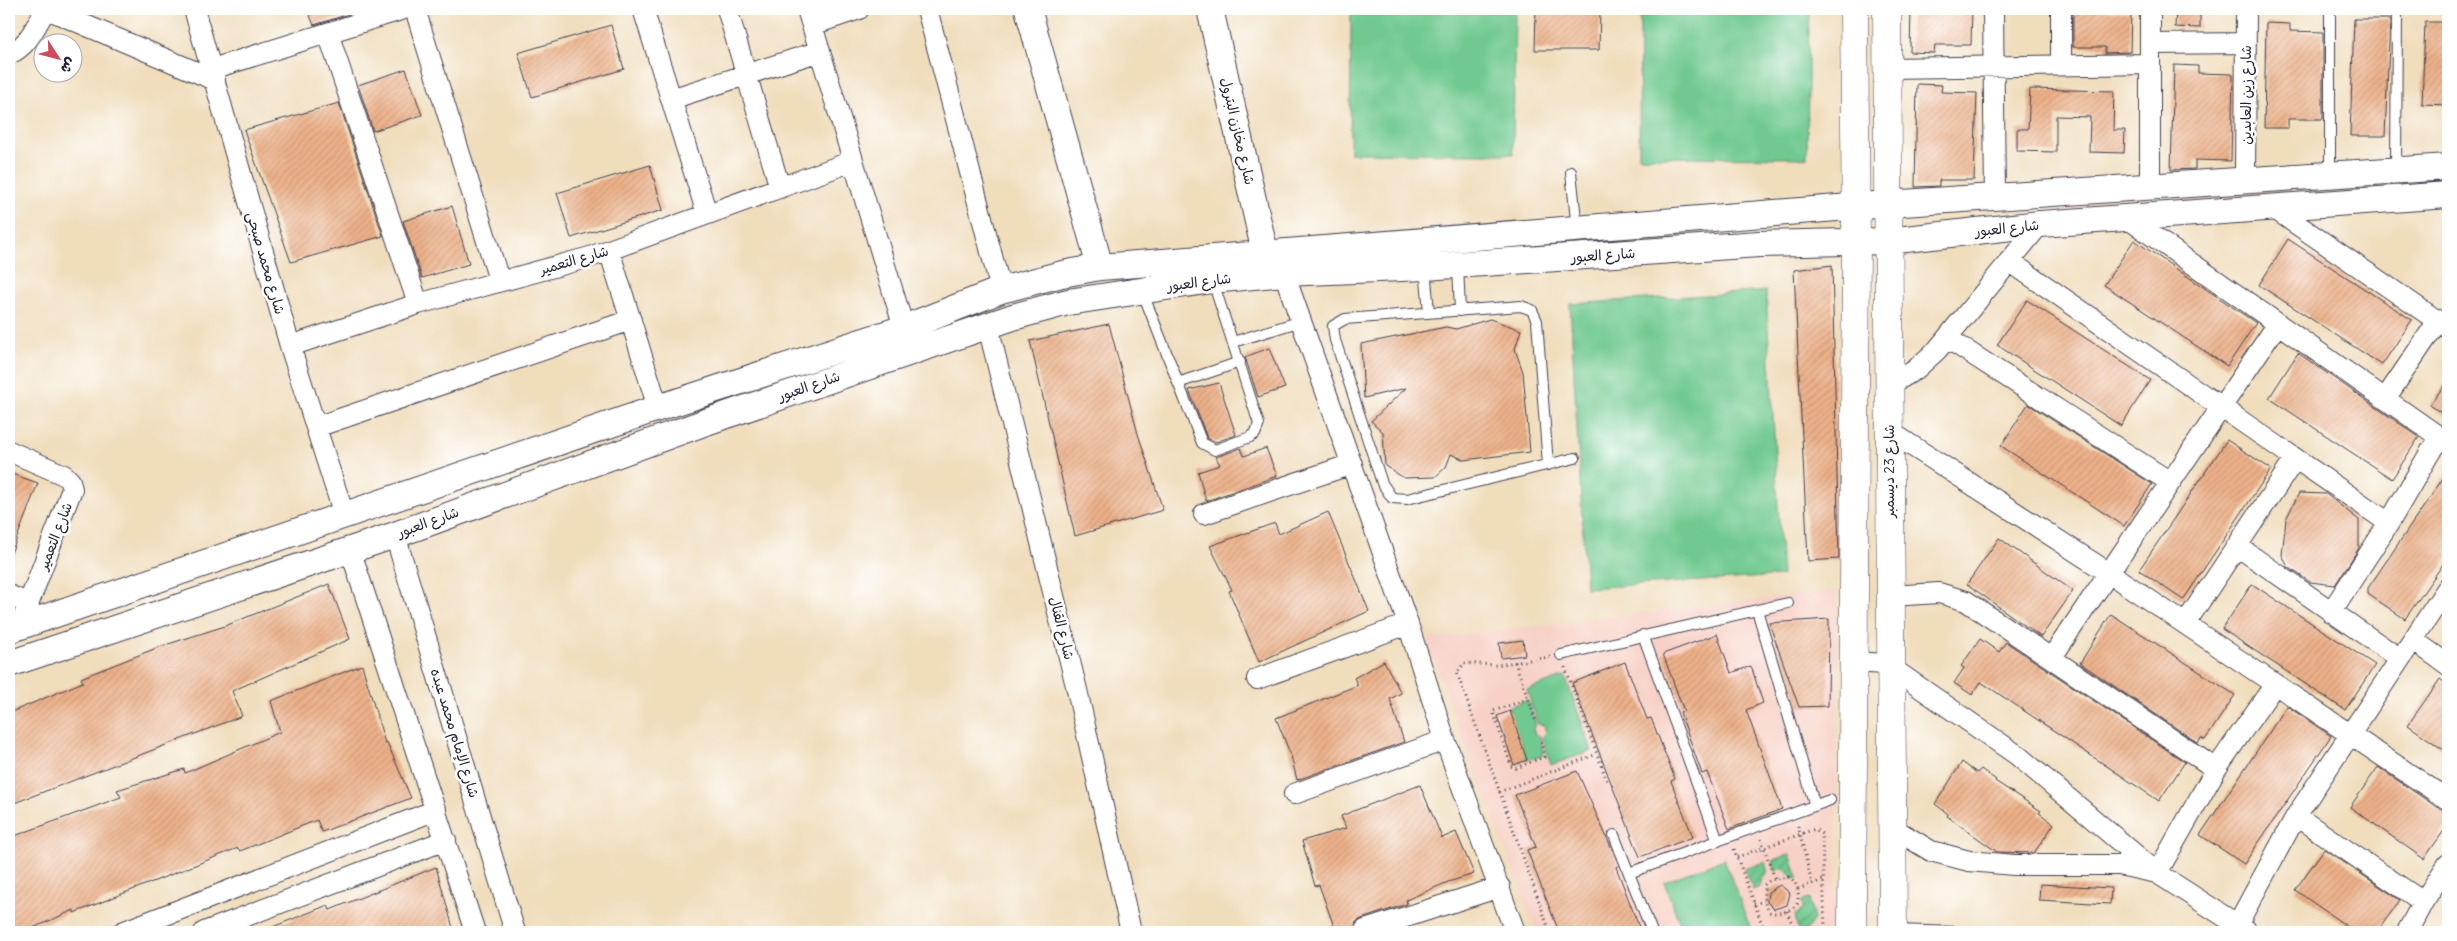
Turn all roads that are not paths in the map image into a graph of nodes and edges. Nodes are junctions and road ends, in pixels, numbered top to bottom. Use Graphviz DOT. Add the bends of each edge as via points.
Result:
graph roads {
  1 [pos="47,9"];
  2 [pos="194,9"];
  3 [pos="404,9"];
  4 [pos="415,9"];
  5 [pos="643,9"];
  6 [pos="728,9"];
  7 [pos="860,9"];
  8 [pos="927,9"];
  9 [pos="1028,9"];
  10 [pos="1210,9"];
  11 [pos="1854,9"];
  12 [pos="1887,9"];
  13 [pos="1993,9"];
  14 [pos="2061,9"];
  15 [pos="2150,9"];
  16 [pos="2246,9"];
  17 [pos="2330,9"];
  18 [pos="2397,9"];
  19 [pos="810,17"];
  20 [pos="328,33"];
  21 [pos="2246,43"];
  22 [pos="2150,44"];
  23 [pos="820,51"];
  24 [pos="9,54"];
  25 [pos="2061,64"];
  26 [pos="2150,64"];
  27 [pos="1994,65"];
  28 [pos="1887,68"];
  29 [pos="214,74"];
  30 [pos="747,75"];
  31 [pos="671,99"];
  32 [pos="853,161"];
  33 [pos="2448,168"];
  34 [pos="2396,171"];
  35 [pos="1571,172"];
  36 [pos="2361,174"];
  37 [pos="2330,176"];
  38 [pos="2245,182"];
  39 [pos="780,188"];
  40 [pos="2150,188"];
  41 [pos="2448,195"];
  42 [pos="1995,198"];
  43 [pos="2362,202"];
  44 [pos="1887,204"];
  45 [pos="1856,207"];
  46 [pos="2273,208"];
  47 [pos="707,214"];
  48 [pos="2128,218"];
  49 [pos="2040,224"];
  50 [pos="1577,230"];
  51 [pos="1515,235"];
  52 [pos="1888,241"];
  53 [pos="1856,242"];
  54 [pos="609,250"];
  55 [pos="1265,254"];
  56 [pos="1516,261"];
  57 [pos="2009,261"];
  58 [pos="1458,265"];
  59 [pos="1100,267"];
  60 [pos="1424,267"];
  61 [pos="1284,273"];
  62 [pos="499,280"];
  63 [pos="1212,280"];
  64 [pos="1001,290"];
  65 [pos="1141,290"];
  66 [pos="418,304"];
  67 [pos="1460,310"];
  68 [pos="1429,312"];
  69 [pos="631,320"];
  70 [pos="1301,321"];
  71 [pos="2443,324"];
  72 [pos="2277,325"];
  73 [pos="988,326"];
  74 [pos="904,328"];
  75 [pos="1946,338"];
  76 [pos="1233,342"];
  77 [pos="290,346"];
  78 [pos="1240,362"];
  79 [pos="1178,383"];
  80 [pos="1888,386"];
  81 [pos="697,396"];
  82 [pos="2385,399"];
  83 [pos="658,408"];
  84 [pos="2220,408"];
  85 [pos="629,419"];
  86 [pos="706,422"];
  87 [pos="316,427"];
  88 [pos="1889,431"];
  89 [pos="2444,440"];
  90 [pos="638,446"];
  91 [pos="9,451"];
  92 [pos="1575,458"];
  93 [pos="2295,459"];
  94 [pos="1352,464"];
  95 [pos="1548,465"];
  96 [pos="2170,482"];
  97 [pos="1204,514"];
  98 [pos="344,515"];
  99 [pos="2389,523"];
  100 [pos="395,535"];
  101 [pos="2237,546"];
  102 [pos="350,549"];
  103 [pos="2109,572"];
  104 [pos="2448,587"];
  105 [pos="124,590"];
  106 [pos="9,595"];
  107 [pos="1890,596"];
  108 [pos="1788,603"];
  109 [pos="68,609"];
  110 [pos="1757,610"];
  111 [pos="2331,612"];
  112 [pos="20,620"];
  113 [pos="141,621"];
  114 [pos="1408,624"];
  115 [pos="2185,624"];
  116 [pos="1643,635"];
  117 [pos="2413,640"];
  118 [pos="74,643"];
  119 [pos="1561,655"];
  120 [pos="2052,657"];
  121 [pos="2400,659"];
  122 [pos="1853,662"];
  123 [pos="9,664"];
  124 [pos="2448,665"];
  125 [pos="1891,668"];
  126 [pos="1257,679"];
  127 [pos="2275,684"];
  128 [pos="2350,735"];
  129 [pos="1445,740"];
  130 [pos="2216,769"];
  131 [pos="1294,794"];
  132 [pos="1840,797"];
  133 [pos="2448,800"];
  134 [pos="1815,806"];
  135 [pos="436,810"];
  136 [pos="2296,816"];
  137 [pos="1892,827"];
  138 [pos="1614,835"];
  139 [pos="446,840"];
  140 [pos="1718,841"];
  141 [pos="2448,864"];
  142 [pos="1629,873"];
  143 [pos="2157,873"];
  144 [pos="1500,887"];
  145 [pos="2423,902"];
  146 [pos="2242,929"];
  147 [pos="1365,930"];
  148 [pos="1893,931"];
  149 [pos="122,932"];
  150 [pos="204,932"];
  151 [pos="475,932"];
  152 [pos="515,932"];
  153 [pos="1131,932"];
  154 [pos="1515,932"];
  155 [pos="1652,932"];
  156 [pos="1852,932"];
  157 [pos="1959,932"];
  158 [pos="2407,932"];
  1 -- 24 [label="street" via="26,42"];
  1 -- 29 [label="street"];
  2 -- 29 [label="street, شارع محمد صبحى"];
  3 -- 20 [label="street"];
  4 -- 62 [label="street"];
  5 -- 31 [label="street"];
  6 -- 30 [label="street"];
  7 -- 19 [label="street"];
  8 -- 64 [label="street"];
  9 -- 59 [label="street"];
  10 -- 55 [label="street, شارع مخازن البترول"];
  11 -- 45 [label="main road"];
  12 -- 28 [label="main road, شارع 23 ديسمبر"];
  13 -- 27 [label="street"];
  14 -- 25 [label="street"];
  15 -- 22 [label="street"];
  16 -- 21 [label="street, شارع زين العابدين"];
  17 -- 37 [label="lane"];
  18 -- 34 [label="lane"];
  19 -- 23 [label="street"];
  20 -- 29 [label="street"];
  20 -- 66 [label="street"];
  21 -- 22 [label="street"];
  21 -- 38 [label="street, شارع زين العابدين"];
  22 -- 26 [label="street"];
  23 -- 30 [label="street"];
  23 -- 32 [label="street"];
  25 -- 26 [label="street"];
  25 -- 27 [label="street"];
  26 -- 40 [label="street"];
  27 -- 28 [label="street"];
  27 -- 42 [label="street"];
  28 -- 44 [label="main road, شارع 23 ديسمبر"];
  29 -- 77 [label="street, شارع محمد صبحى"];
  30 -- 31 [label="street"];
  30 -- 39 [label="street"];
  31 -- 47 [label="street"];
  32 -- 39 [label="street, شارع التعمير"];
  32 -- 74 [label="street"];
  33 -- 34 [label="street, شارع العبور"];
  34 -- 36 [label="street, شارع العبور"];
  35 -- 50 [label="lane"];
  36 -- 37 [label="street, شارع العبور"];
  36 -- 43 [label="street"];
  37 -- 38 [label="street, شارع العبور"];
  38 -- 40 [label="street, شارع العبور"];
  39 -- 47 [label="street, شارع التعمير"];
  40 -- 42 [label="street, شارع العبور"];
  41 -- 43 [label="street, شارع العبور"];
  42 -- 44 [label="street, شارع العبور"];
  43 -- 46 [label="street, شارع العبور"];
  44 -- 45 [label="street, شارع العبور"];
  44 -- 52 [label="main road, شارع 23 ديسمبر"];
  45 -- 50 [label="street, شارع العبور"];
  45 -- 53 [label="main road"];
  46 -- 48 [label="street, شارع العبور"];
  46 -- 71 [label="street"];
  47 -- 54 [label="street, شارع التعمير"];
  48 -- 49 [label="street, شارع العبور"];
  48 -- 72 [label="street"];
  49 -- 52 [label="street, شارع العبور"];
  49 -- 57 [label="street"];
  50 -- 51 [label="street, شارع العبور"];
  51 -- 55 [label="street, شارع العبور"];
  51 -- 56 [label="street"];
  52 -- 53 [label="street, شارع العبور"];
  52 -- 80 [label="main road, شارع 23 ديسمبر"];
  53 -- 56 [label="street, شارع العبور" via="1759,244"];
  53 -- 122 [label="main road"];
  54 -- 62 [label="street, شارع التعمير"];
  54 -- 69 [label="street"];
  55 -- 59 [label="street, شارع العبور"];
  56 -- 58 [label="street, شارع العبور"];
  57 -- 75 [label="street"];
  57 -- 84 [label="street"];
  58 -- 60 [label="street, شارع العبور"];
  58 -- 67 [label="lane"];
  59 -- 64 [label="street, شارع العبور"];
  60 -- 61 [label="street, شارع العبور"];
  60 -- 68 [label="lane"];
  61 -- 63 [label="street, شارع العبور"];
  61 -- 70 [label="street"];
  62 -- 66 [label="street, شارع التعمير"];
  63 -- 65 [label="street, شارع العبور"];
  63 -- 76 [label="lane"];
  64 -- 74 [label="street, شارع العبور"];
  65 -- 73 [label="street, شارع العبور" via="1068,302"];
  65 -- 79 [label="lane"];
  66 -- 77 [label="street, شارع التعمير"];
  67 -- 68 [label="lane"];
  67 -- 95 [label="lane" via="1521,306 1536,315"];
  68 -- 95 [label="lane" via="1345,319 1333,326 1386,491 1392,498 1408,499"];
  69 -- 83 [label="street"];
  69 -- 87 [label="street"];
  70 -- 76 [label="lane"];
  70 -- 94 [label="street"];
  71 -- 82 [label="street"];
  72 -- 82 [label="street"];
  72 -- 84 [label="street"];
  73 -- 86 [label="street, شارع العبور"];
  73 -- 153 [label="street, شارع القنال"];
  74 -- 81 [label="street, شارع العبور"];
  75 -- 80 [label="street" via="1927,361"];
  75 -- 96 [label="street"];
  76 -- 78 [label="lane"];
  77 -- 87 [label="street, شارع محمد صبحى"];
  78 -- 79 [label="lane"];
  78 -- 79 [label="lane" via="1259,424 1255,434 1220,449 1210,449 1202,443"];
  80 -- 88 [label="main road, شارع 23 ديسمبر"];
  81 -- 83 [label="street, شارع العبور"];
  81 -- 86 [label="street" via="694,406"];
  82 -- 89 [label="street"];
  83 -- 85 [label="street, شارع العبور"];
  84 -- 93 [label="street"];
  84 -- 96 [label="street"];
  85 -- 90 [label="street" via="641,430"];
  85 -- 98 [label="street, شارع العبور"];
  86 -- 90 [label="street, شارع العبور"];
  87 -- 98 [label="street, شارع محمد صبحى"];
  88 -- 103 [label="street"];
  88 -- 107 [label="main road, شارع 23 ديسمبر"];
  89 -- 99 [label="street"];
  90 -- 100 [label="street, شارع العبور"];
  91 -- 112 [label="street, شارع التعمير" via="64,475 72,489"];
  92 -- 95 [label="lane"];
  93 -- 99 [label="street"];
  93 -- 101 [label="street"];
  94 -- 97 [label="street"];
  94 -- 114 [label="street"];
  96 -- 103 [label="street"];
  98 -- 105 [label="street, شارع العبور"];
  99 -- 111 [label="street"];
  100 -- 102 [label="street, شارع العبور"];
  100 -- 152 [label="street, شارع الإمام محمد عبده"];
  101 -- 111 [label="street"];
  101 -- 115 [label="street"];
  102 -- 113 [label="street, شارع العبور"];
  102 -- 135 [label="street"];
  103 -- 115 [label="street"];
  103 -- 120 [label="street"];
  104 -- 117 [label="street"];
  105 -- 109 [label="street, شارع العبور"];
  105 -- 113 [label="street" via="124,606"];
  106 -- 112 [label="street"];
  107 -- 120 [label="street" via="1939,593 1966,601"];
  107 -- 125 [label="main road, شارع 23 ديسمبر"];
  108 -- 110 [label="lane"];
  109 -- 112 [label="street, شارع العبور"];
  109 -- 118 [label="street" via="76,624"];
  110 -- 116 [label="lane"];
  110 -- 134 [label="lane"];
  111 -- 121 [label="street"];
  113 -- 118 [label="street, شارع العبور"];
  114 -- 126 [label="street"];
  114 -- 129 [label="street"];
  115 -- 127 [label="street"];
  116 -- 119 [label="lane"];
  116 -- 140 [label="lane"];
  117 -- 121 [label="street"];
  117 -- 124 [label="street"];
  118 -- 123 [label="street, شارع العبور"];
  120 -- 130 [label="street"];
  121 -- 128 [label="street"];
  122 -- 125 [label="street" via="1880,662"];
  122 -- 132 [label="main road"];
  125 -- 137 [label="main road, شارع 23 ديسمبر"];
  125 -- 143 [label="street" via="2017,755"];
  127 -- 128 [label="street"];
  127 -- 130 [label="street"];
  128 -- 133 [label="street"];
  128 -- 136 [label="street"];
  129 -- 131 [label="street"];
  129 -- 144 [label="street"];
  130 -- 143 [label="street"];
  132 -- 134 [label="lane"];
  132 -- 156 [label="main road"];
  134 -- 140 [label="lane"];
  135 -- 139 [label="street"];
  135 -- 149 [label="street"];
  136 -- 145 [label="street"];
  136 -- 146 [label="street"];
  137 -- 143 [label="street" via="1931,851 1969,861 2014,865 2120,865"];
  137 -- 148 [label="main road, شارع 23 ديسمبر"];
  138 -- 142 [label="lane"];
  139 -- 150 [label="street"];
  139 -- 151 [label="street"];
  140 -- 142 [label="lane"];
  141 -- 145 [label="street"];
  142 -- 155 [label="lane"];
  143 -- 146 [label="street"];
  144 -- 147 [label="street"];
  144 -- 154 [label="street"];
  145 -- 158 [label="street"];
  148 -- 157 [label="lane"];
}
